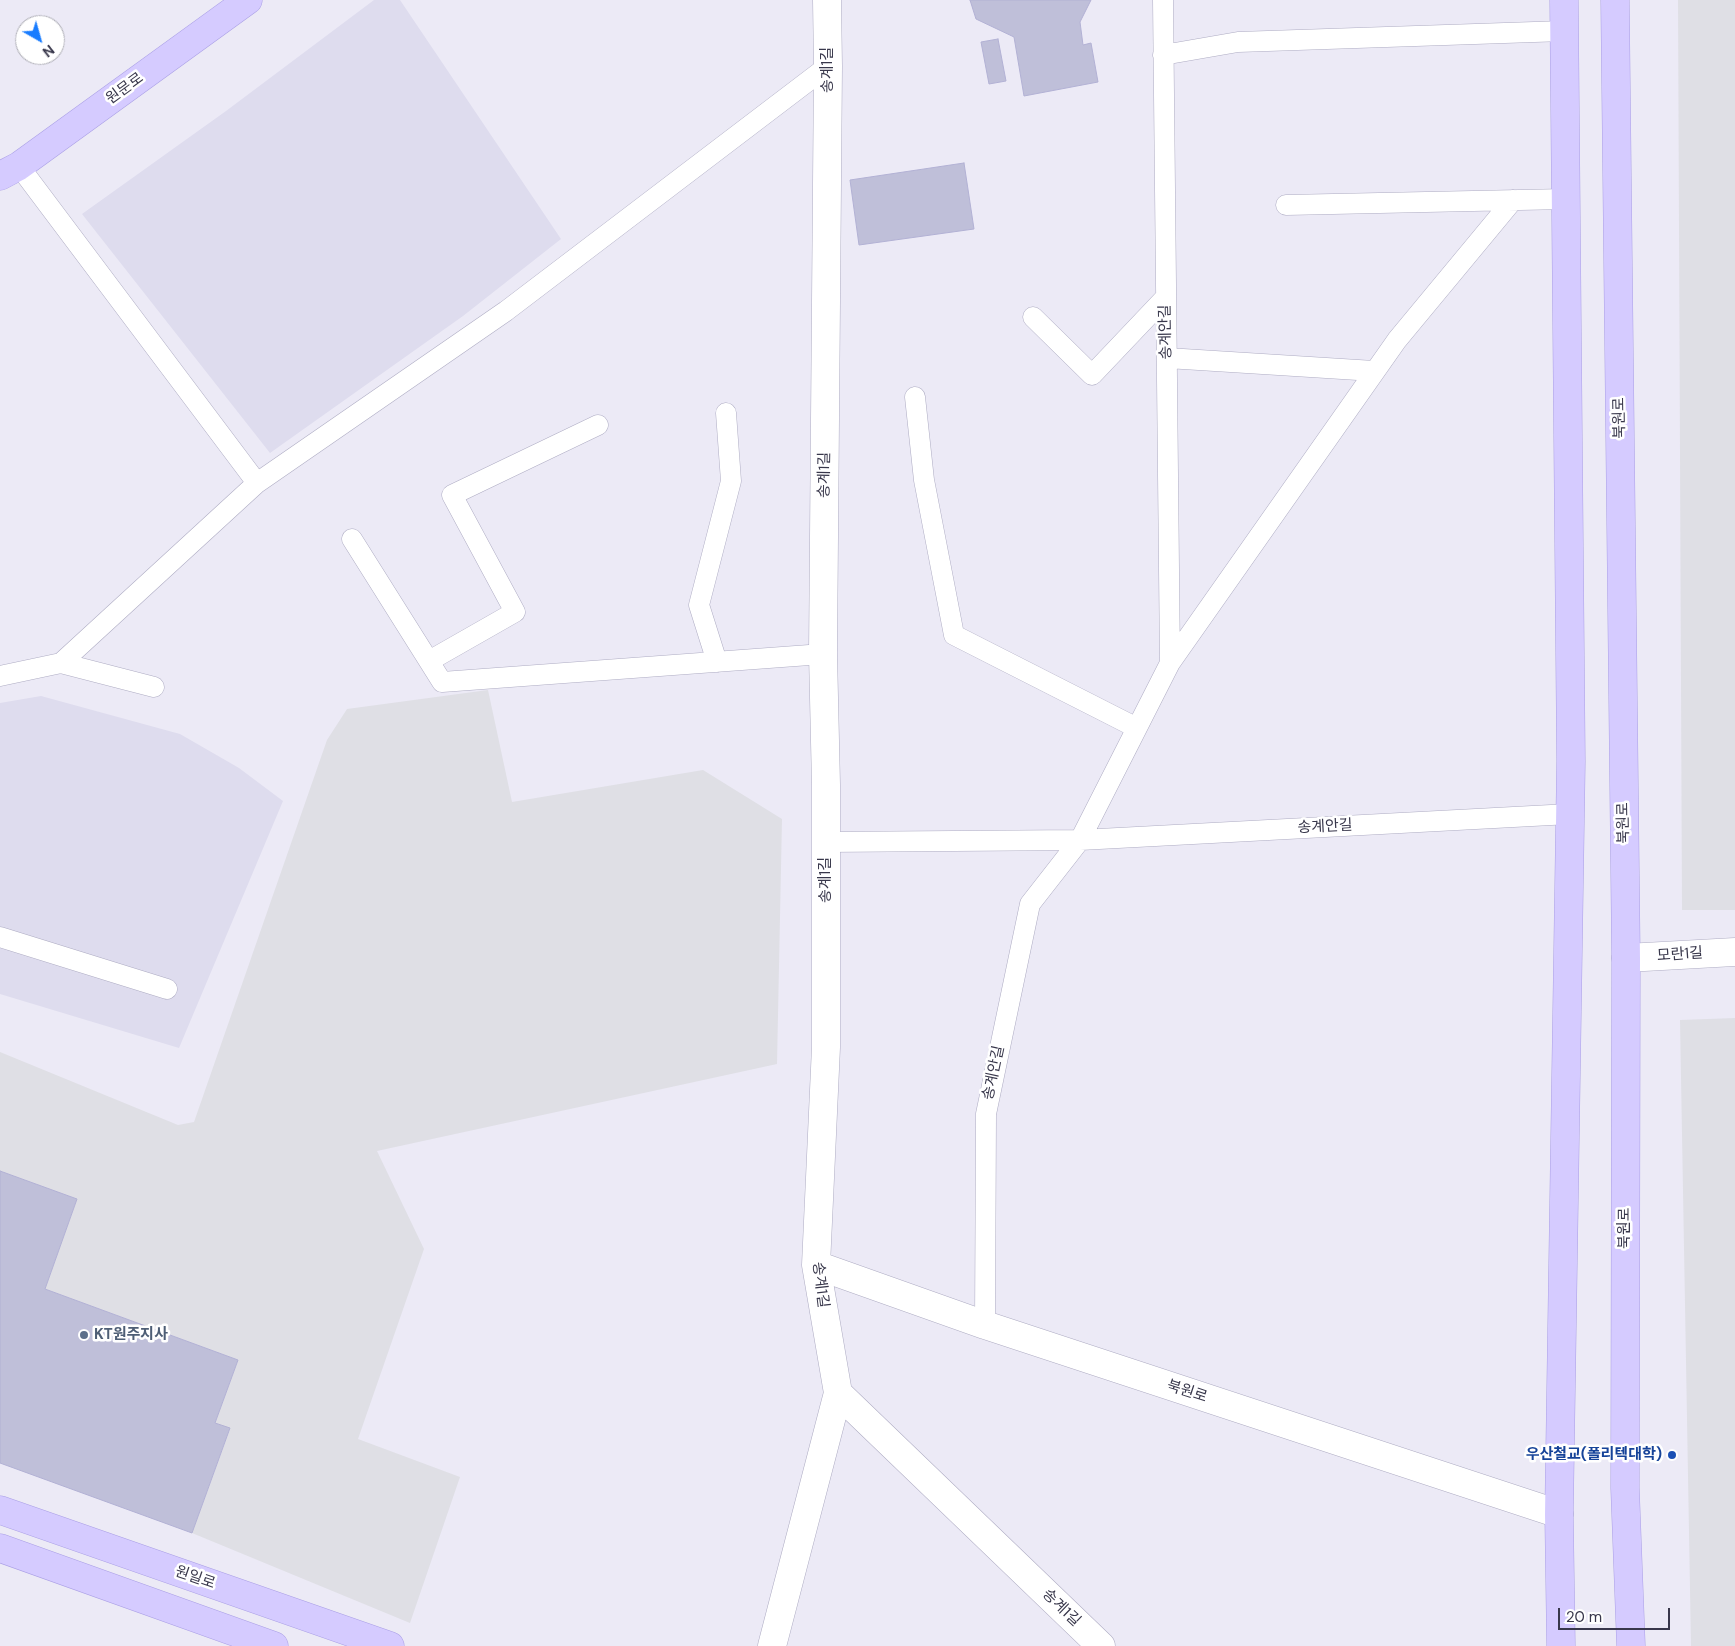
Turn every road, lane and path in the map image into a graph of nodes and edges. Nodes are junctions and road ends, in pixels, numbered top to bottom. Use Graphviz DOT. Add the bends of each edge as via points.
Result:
graph roads {
  1 [pos="248,0"];
  2 [pos="826,0"];
  3 [pos="1163,0"];
  4 [pos="1564,0"];
  5 [pos="1615,0"];
  6 [pos="1564,31"];
  7 [pos="1163,55"];
  8 [pos="828,66"];
  9 [pos="9,171"];
  10 [pos="1566,199"];
  11 [pos="1513,200"];
  12 [pos="1286,205"];
  13 [pos="1166,297"];
  14 [pos="1033,317"];
  15 [pos="1167,358"];
  16 [pos="1374,372"];
  17 [pos="915,397"];
  18 [pos="726,412"];
  19 [pos="598,425"];
  20 [pos="257,483"];
  21 [pos="352,539"];
  22 [pos="823,654"];
  23 [pos="429,661"];
  24 [pos="717,662"];
  25 [pos="61,663"];
  26 [pos="1170,663"];
  27 [pos="0,676"];
  28 [pos="154,687"];
  29 [pos="1137,728"];
  30 [pos="1570,814"];
  31 [pos="1080,840"];
  32 [pos="826,842"];
  33 [pos="0,937"];
  34 [pos="1735,952"];
  35 [pos="1626,958"];
  36 [pos="167,989"];
  37 [pos="816,1265"];
  38 [pos="985,1326"];
  39 [pos="838,1393"];
  40 [pos="0,1510"];
  41 [pos="1559,1514"];
  42 [pos="0,1548"];
  43 [pos="274,1646"];
  44 [pos="390,1646"];
  45 [pos="772,1646"];
  46 [pos="1101,1646"];
  47 [pos="1561,1646"];
  48 [pos="1631,1646"];
  1 -- 9 [label="street, 원문로"];
  2 -- 8 [label="street, 송계1길"];
  3 -- 7 [label="lane, 송계안길"];
  4 -- 6 [label="street"];
  5 -- 35 [label="street, 북원로"];
  6 -- 7 [label="lane" via="1238,42"];
  6 -- 10 [label="street"];
  7 -- 13 [label="lane, 송계안길"];
  8 -- 20 [label="lane" via="506,312"];
  8 -- 22 [label="street, 송계1길"];
  9 -- 20 [label="lane"];
  10 -- 11 [label="lane"];
  10 -- 30 [label="street"];
  11 -- 12 [label="lane"];
  11 -- 16 [label="lane, 송계안길"];
  13 -- 14 [label="lane" via="1092,375"];
  13 -- 15 [label="lane, 송계안길"];
  15 -- 16 [label="lane"];
  15 -- 26 [label="lane, 송계안길"];
  16 -- 26 [label="lane, 송계안길"];
  17 -- 29 [label="lane" via="924,480 954,635"];
  18 -- 24 [label="lane" via="731,481 698,605"];
  19 -- 23 [label="lane" via="452,495 515,612"];
  20 -- 25 [label="lane"];
  21 -- 23 [label="lane"];
  22 -- 24 [label="lane"];
  22 -- 32 [label="street, 송계1길"];
  23 -- 24 [label="lane" via="442,682"];
  25 -- 27 [label="lane"];
  25 -- 28 [label="lane"];
  26 -- 29 [label="lane, 송계안길"];
  29 -- 31 [label="lane, 송계안길"];
  30 -- 31 [label="lane, 송계안길"];
  30 -- 41 [label="street"];
  31 -- 32 [label="lane, 송계안길"];
  31 -- 38 [label="lane, 송계안길" via="1030,904 986,1114"];
  32 -- 37 [label="street, 송계1길" via="826,1047"];
  33 -- 36 [label="lane"];
  34 -- 35 [label="street, 모란1길"];
  35 -- 48 [label="street, 북원로" via="1625,1488"];
  37 -- 38 [label="street, 북원로"];
  37 -- 39 [label="street, 송계1길"];
  38 -- 41 [label="street, 북원로"];
  39 -- 45 [label="street"];
  39 -- 46 [label="street, 송계1길"];
  40 -- 44 [label="street, 원일로"];
  41 -- 47 [label="street"];
  42 -- 43 [label="street"];
}
